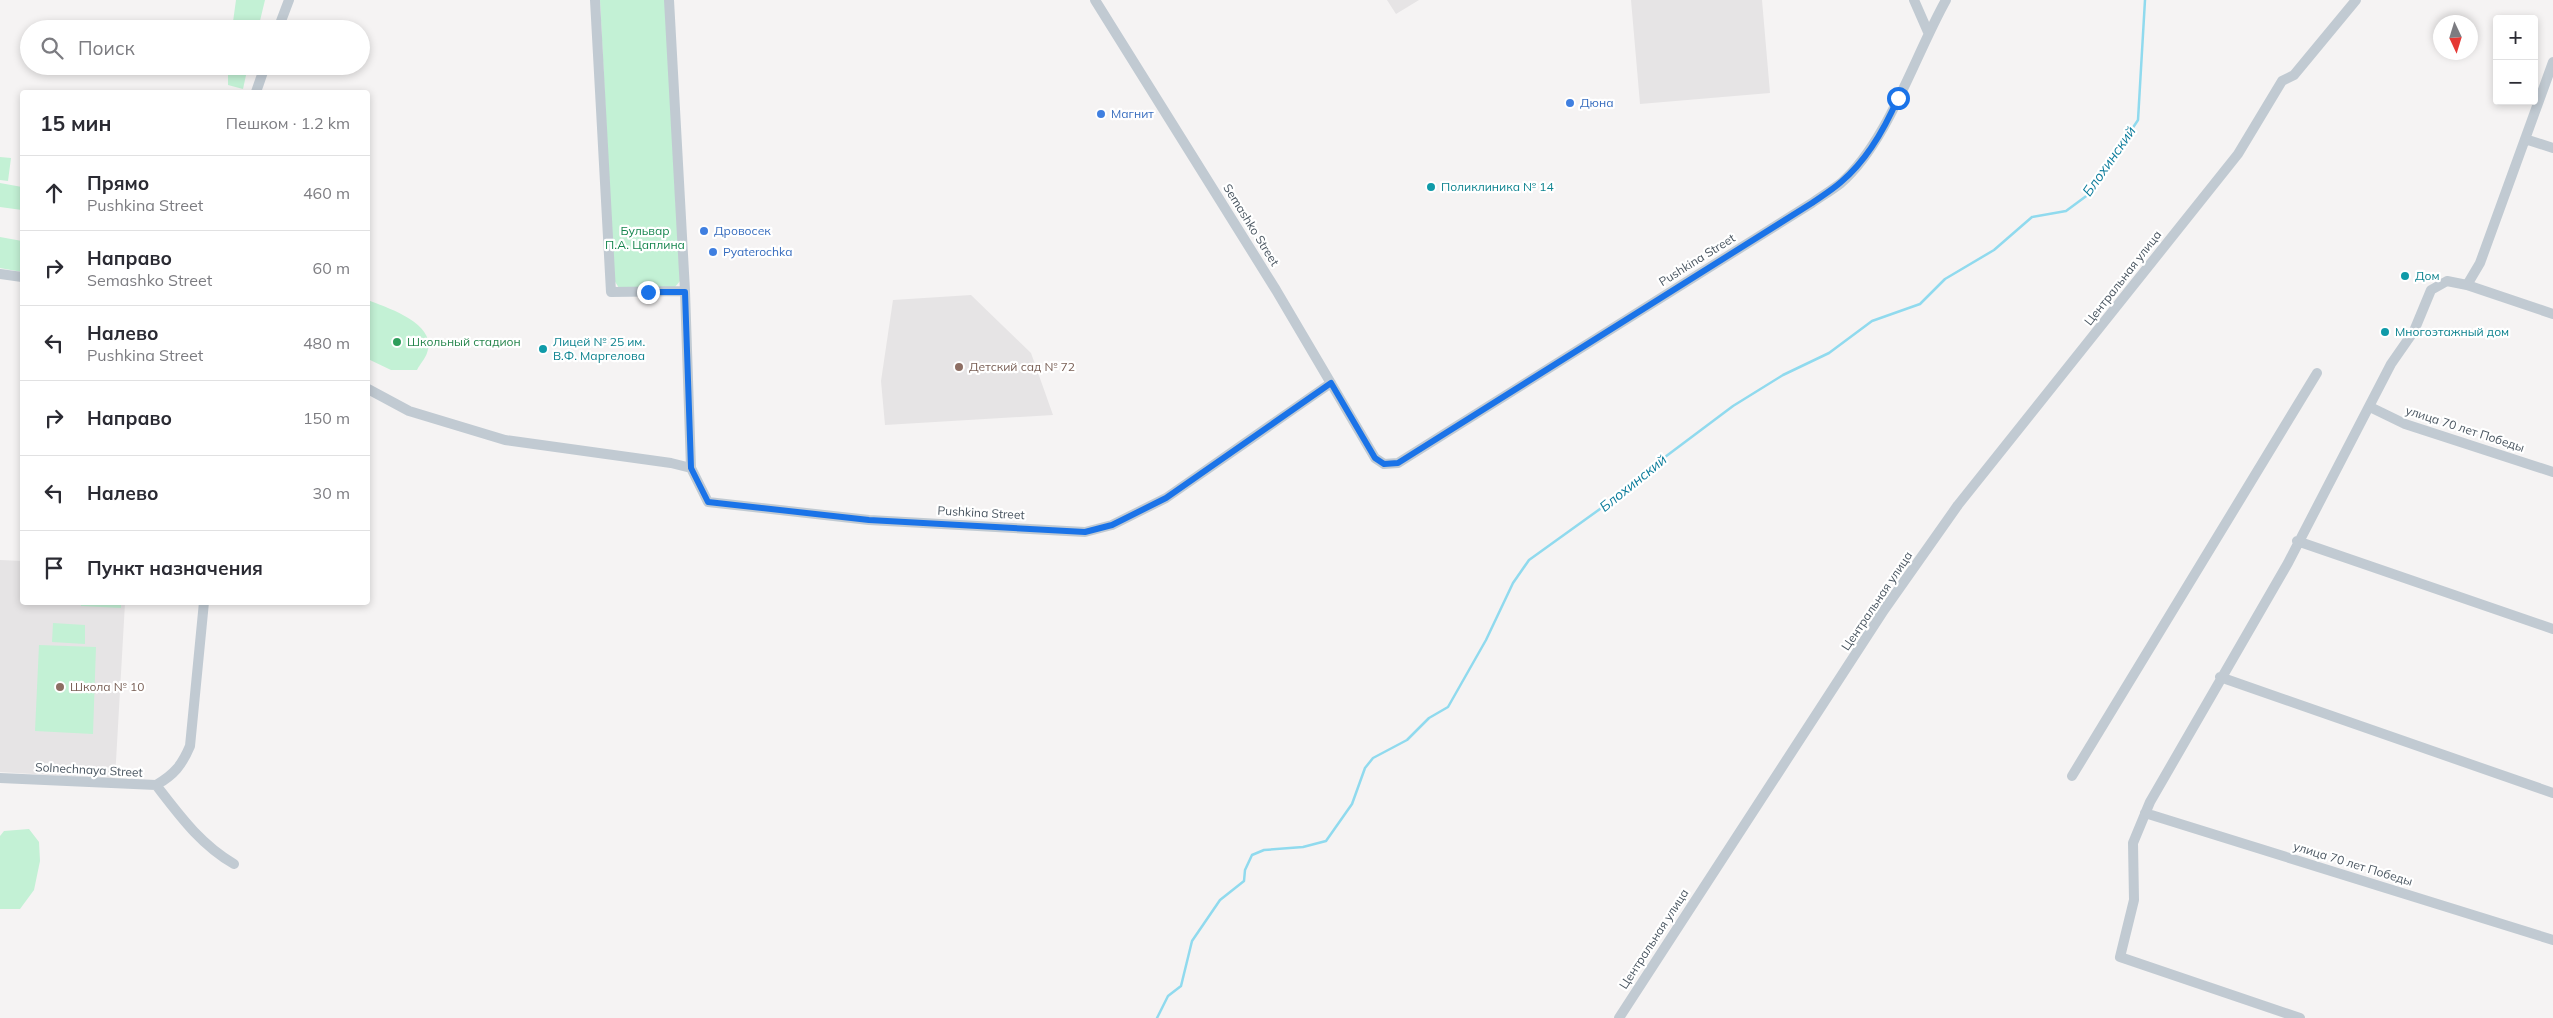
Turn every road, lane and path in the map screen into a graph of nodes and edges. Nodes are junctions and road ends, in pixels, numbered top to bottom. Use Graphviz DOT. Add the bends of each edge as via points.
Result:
graph roads {
  1 [pos="289,0"];
  2 [pos="595,0"];
  3 [pos="670,0"];
  4 [pos="1094,0"];
  5 [pos="1914,0"];
  6 [pos="1946,0"];
  7 [pos="2356,0"];
  8 [pos="281,20"];
  9 [pos="1928,32"];
  10 [pos="2553,62"];
  11 [pos="262,75"];
  12 [pos="257,90"];
  13 [pos="2525,138"];
  14 [pos="2553,148"];
  15 [pos="0,274"];
  16 [pos="20,277"];
  17 [pos="2468,285"];
  18 [pos="685,292"];
  19 [pos="2553,314"];
  20 [pos="2317,373"];
  21 [pos="1331,383"];
  22 [pos="370,390"];
  23 [pos="2370,407"];
  24 [pos="1384,464"];
  25 [pos="691,468"];
  26 [pos="2553,472"];
  27 [pos="2297,541"];
  28 [pos="204,605"];
  29 [pos="2553,629"];
  30 [pos="2220,677"];
  31 [pos="2072,776"];
  32 [pos="0,778"];
  33 [pos="156,786"];
  34 [pos="2553,794"];
  35 [pos="2145,813"];
  36 [pos="234,864"];
  37 [pos="2553,940"];
  38 [pos="1619,1018"];
  39 [pos="2300,1018"];
  1 -- 8 [label="street"];
  2 -- 18 [label="street" via="611,292"];
  3 -- 18 [label="street"];
  4 -- 21 [label="street, Semashko Street"];
  5 -- 9 [label="street"];
  6 -- 9 [label="street, Pushkina Street"];
  7 -- 38 [label="street, Центральная улица" via="2294,75 2282,81 2238,154 1958,505 1873,627"];
  9 -- 24 [label="street, Pushkina Street" via="1889,118 1858,164 1841,182 1398,463"];
  10 -- 13 [label="street"];
  11 -- 12 [label="street"];
  13 -- 14 [label="street"];
  13 -- 17 [label="street" via="2480,263"];
  15 -- 16 [label="street"];
  17 -- 19 [label="street"];
  17 -- 23 [label="street" via="2447,281 2431,290 2414,331 2392,364"];
  18 -- 25 [label="street"];
  20 -- 31 [label="street"];
  21 -- 24 [label="street, Semashko Street" via="1375,458"];
  21 -- 25 [label="street, Pushkina Street" via="1166,498 1112,525 1085,532 869,520 708,502"];
  22 -- 25 [label="street" via="409,411 505,440"];
  23 -- 26 [label="street, улица 70 лет Победы" via="2405,424"];
  23 -- 27 [label="street"];
  27 -- 29 [label="street"];
  27 -- 30 [label="street" via="2288,563"];
  28 -- 33 [label="street" via="190,746 182,766"];
  30 -- 34 [label="street"];
  30 -- 35 [label="street"];
  32 -- 33 [label="street, Solnechnaya Street"];
  33 -- 36 [label="street, Solnechnaya Street" via="193,832 213,851"];
  35 -- 37 [label="street, улица 70 лет Победы"];
  35 -- 39 [label="street" via="2133,843 2134,900 2120,956"];
}
